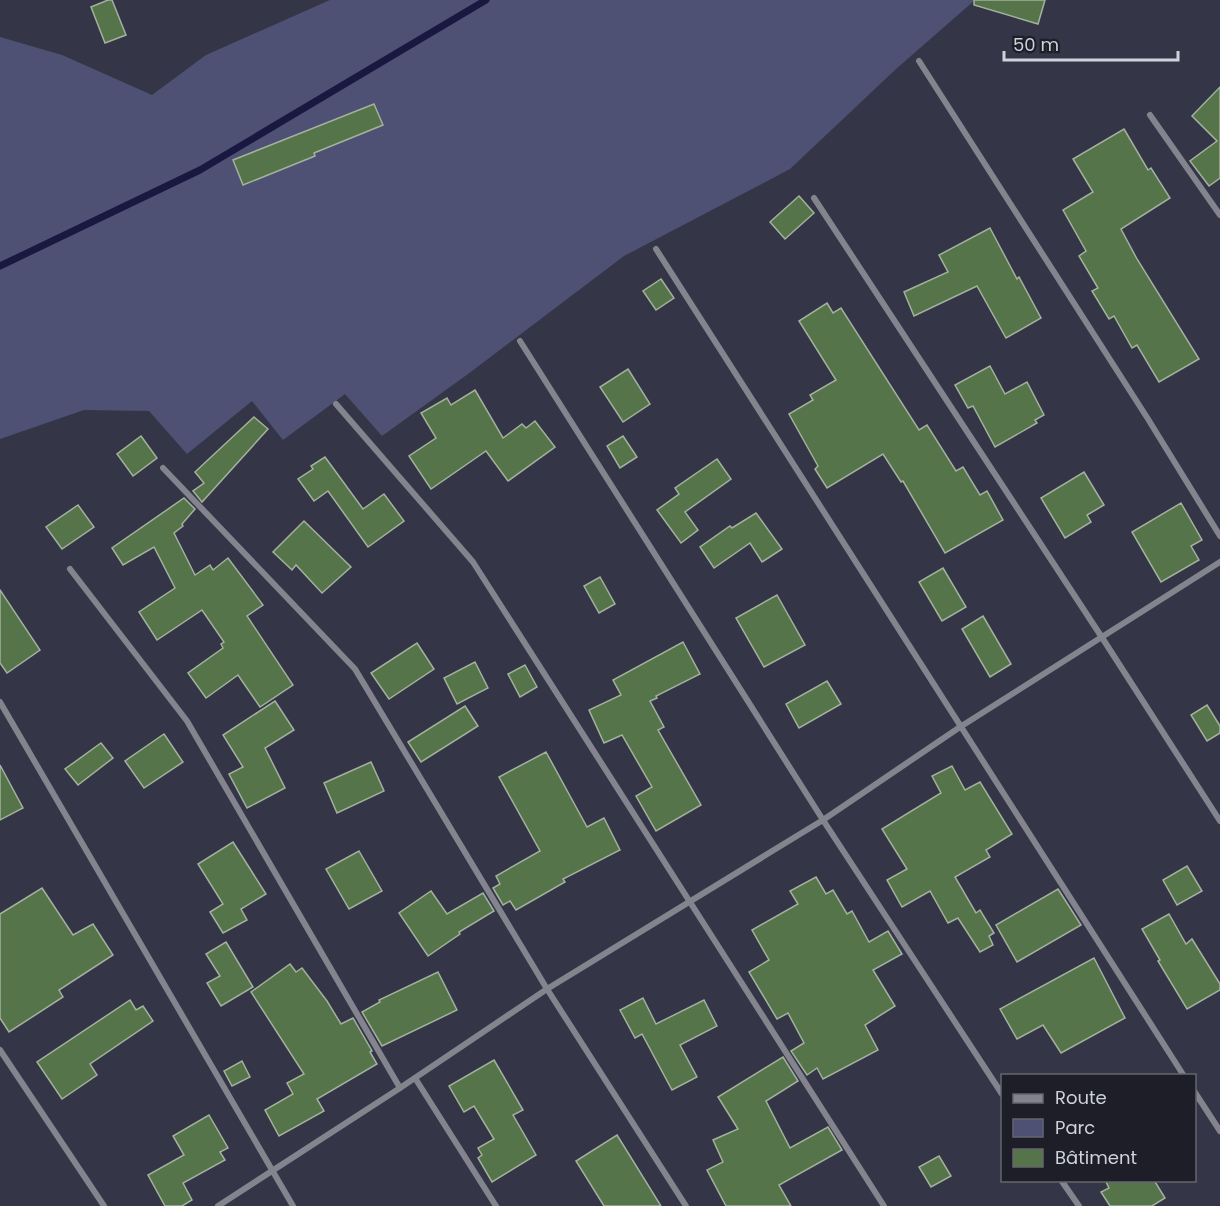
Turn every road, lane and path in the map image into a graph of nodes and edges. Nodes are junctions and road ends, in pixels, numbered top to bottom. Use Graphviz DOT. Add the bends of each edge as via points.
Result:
graph roads {
  1 [pos="919,61"];
  2 [pos="1150,115"];
  3 [pos="814,198"];
  4 [pos="1220,215"];
  5 [pos="656,249"];
  6 [pos="520,341"];
  7 [pos="336,404"];
  8 [pos="163,468"];
  9 [pos="1220,536"];
  10 [pos="1220,562"];
  11 [pos="70,569"];
  12 [pos="1101,636"];
  13 [pos="0,702"];
  14 [pos="960,727"];
  15 [pos="823,820"];
  16 [pos="1220,821"];
  17 [pos="689,902"];
  18 [pos="547,989"];
  19 [pos="0,1050"];
  20 [pos="1183,1074"];
  21 [pos="415,1078"];
  22 [pos="400,1088"];
  23 [pos="1001,1092"];
  24 [pos="1196,1094"];
  25 [pos="1220,1131"];
  26 [pos="272,1172"];
  27 [pos="1062,1182"];
  28 [pos="104,1206"];
  29 [pos="218,1206"];
  30 [pos="293,1206"];
  31 [pos="496,1206"];
  32 [pos="686,1206"];
  33 [pos="884,1206"];
  34 [pos="1078,1206"];
  1 -- 9 [label="street"];
  2 -- 4 [label="street"];
  3 -- 12 [label="street"];
  5 -- 14 [label="street"];
  6 -- 15 [label="street"];
  7 -- 17 [label="street" via="473,562"];
  8 -- 18 [label="street" via="355,669"];
  10 -- 12 [label="street"];
  11 -- 22 [label="street" via="187,721"];
  12 -- 14 [label="street"];
  12 -- 16 [label="street"];
  13 -- 26 [label="street"];
  14 -- 15 [label="street"];
  14 -- 20 [label="street"];
  15 -- 17 [label="street"];
  15 -- 23 [label="street"];
  17 -- 18 [label="street"];
  17 -- 33 [label="street"];
  18 -- 21 [label="street"];
  18 -- 32 [label="street"];
  19 -- 28 [label="street"];
  21 -- 22 [label="street"];
  21 -- 31 [label="street"];
  22 -- 26 [label="street"];
  24 -- 25 [label="street"];
  26 -- 29 [label="street"];
  26 -- 30 [label="street"];
  27 -- 34 [label="street"];
}
